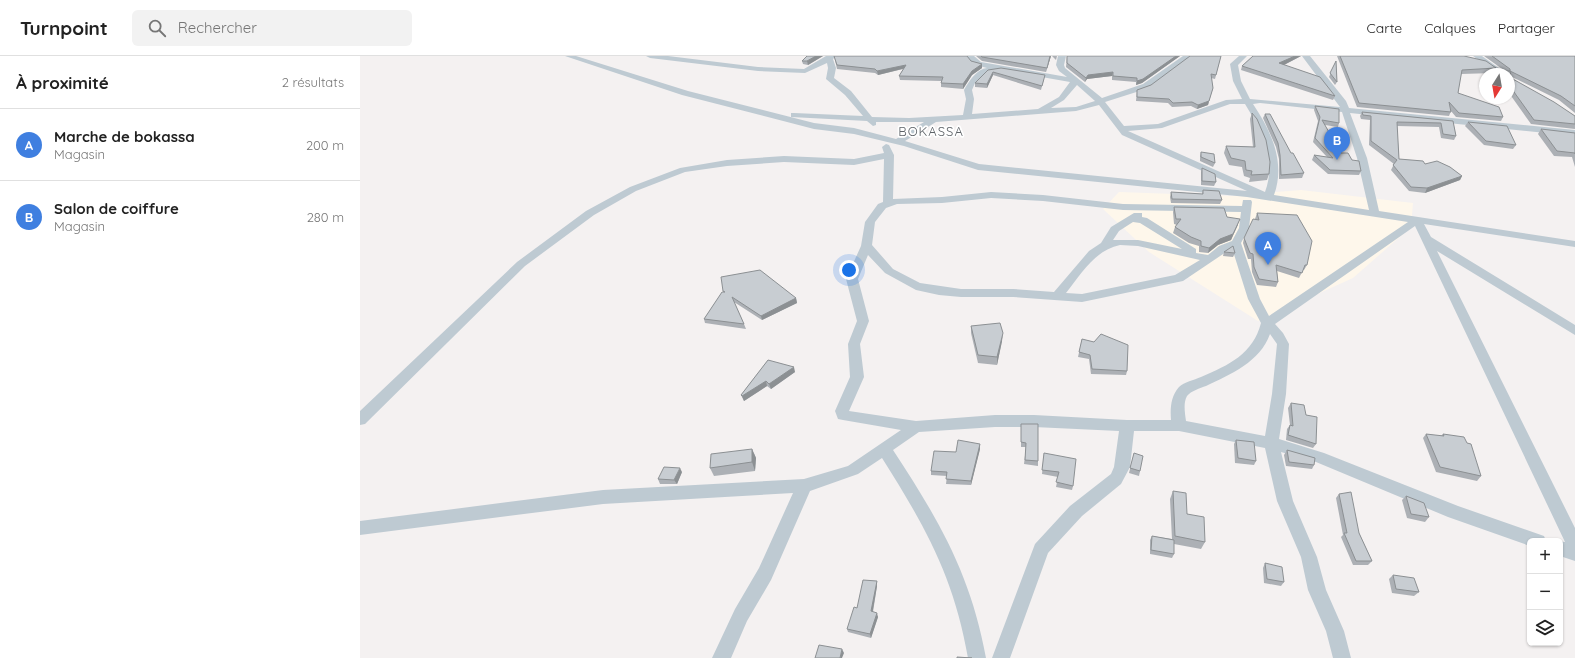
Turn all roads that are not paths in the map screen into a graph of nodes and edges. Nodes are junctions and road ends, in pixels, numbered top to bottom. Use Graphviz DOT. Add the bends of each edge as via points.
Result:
graph roads {
  1 [pos="569,56"];
  2 [pos="650,56"];
  3 [pos="970,56"];
  4 [pos="1062,56"];
  5 [pos="1188,56"];
  6 [pos="1243,56"];
  7 [pos="1306,56"];
  8 [pos="1477,56"];
  9 [pos="831,57"];
  10 [pos="979,64"];
  11 [pos="1494,68"];
  12 [pos="1001,69"];
  13 [pos="982,72"];
  14 [pos="1075,81"];
  15 [pos="1100,101"];
  16 [pos="1248,101"];
  17 [pos="1344,110"];
  18 [pos="1032,112"];
  19 [pos="772,114"];
  20 [pos="967,116"];
  21 [pos="871,118"];
  22 [pos="934,119"];
  23 [pos="1121,129"];
  24 [pos="1575,133"];
  25 [pos="880,138"];
  26 [pos="897,142"];
  27 [pos="889,155"];
  28 [pos="1247,194"];
  29 [pos="1268,197"];
  30 [pos="888,203"];
  31 [pos="1149,208"];
  32 [pos="1246,209"];
  33 [pos="1375,214"];
  34 [pos="1131,218"];
  35 [pos="1412,224"];
  36 [pos="1426,239"];
  37 [pos="1236,243"];
  38 [pos="1575,244"];
  39 [pos="1105,245"];
  40 [pos="866,246"];
  41 [pos="1210,259"];
  42 [pos="1057,296"];
  43 [pos="1267,323"];
  44 [pos="1575,331"];
  45 [pos="360,420"];
  46 [pos="1179,425"];
  47 [pos="1127,426"];
  48 [pos="916,427"];
  49 [pos="1271,443"];
  50 [pos="884,449"];
  51 [pos="804,486"];
  52 [pos="360,528"];
  53 [pos="1529,538"];
  54 [pos="1575,545"];
  55 [pos="1563,549"];
  56 [pos="1575,553"];
  57 [pos="721,658"];
  58 [pos="977,658"];
  59 [pos="1001,658"];
  60 [pos="1342,658"];
  1 -- 19 [label="street" via="685,93"];
  2 -- 9 [label="street" via="758,69 805,71"];
  3 -- 10 [label="street"];
  4 -- 14 [label="street" via="1060,65"];
  5 -- 15 [label="street" via="1146,86"];
  6 -- 16 [label="street" via="1234,64 1234,69"];
  7 -- 17 [label="street" via="1343,103"];
  8 -- 11 [label="street"];
  9 -- 21 [label="street" via="830,79 848,93"];
  10 -- 12 [label="street"];
  10 -- 13 [label="street"];
  12 -- 13 [label="street"];
  12 -- 14 [label="street"];
  13 -- 20 [label="street" via="968,90 970,99"];
  14 -- 15 [label="street"];
  14 -- 18 [label="street" via="1072,88 1058,102"];
  15 -- 18 [label="street" via="1076,109"];
  15 -- 23 [label="street"];
  16 -- 17 [label="street"];
  16 -- 23 [label="street" via="1229,102 1159,126"];
  16 -- 29 [label="street" via="1265,129 1272,157 1274,177"];
  17 -- 24 [label="street"];
  17 -- 33 [label="street" via="1362,158"];
  18 -- 20 [label="street"];
  19 -- 21 [label="street"];
  19 -- 25 [label="street" via="814,126 854,131"];
  20 -- 22 [label="street"];
  21 -- 22 [label="street" via="909,121"];
  21 -- 25 [label="street"];
  22 -- 26 [label="street"];
  23 -- 29 [label="street"];
  25 -- 26 [label="street"];
  25 -- 27 [label="street" via="880,143 886,146"];
  26 -- 28 [label="street" via="989,169"];
  27 -- 30 [label="street"];
  27 -- 45 [label="street" via="854,162 784,160 727,163 684,170 633,188 590,213 521,264"];
  28 -- 29 [label="street"];
  28 -- 32 [label="street"];
  29 -- 33 [label="street"];
  30 -- 31 [label="street" via="982,195"];
  30 -- 40 [label="street" via="882,206 870,222"];
  31 -- 32 [label="street"];
  31 -- 34 [label="street"];
  32 -- 37 [label="street" via="1244,228"];
  33 -- 35 [label="street"];
  34 -- 39 [label="street" via="1115,229"];
  34 -- 41 [label="street" via="1143,220 1174,241"];
  35 -- 36 [label="street"];
  35 -- 38 [label="street"];
  35 -- 43 [label="street"];
  36 -- 44 [label="street"];
  36 -- 54 [label="street"];
  37 -- 41 [label="street" via="1223,248"];
  37 -- 43 [label="street" via="1254,299"];
  39 -- 41 [label="street" via="1120,242 1138,243"];
  39 -- 42 [label="street" via="1093,252"];
  40 -- 42 [label="street" via="889,271 916,286 961,293"];
  40 -- 48 [label="street" via="852,279 863,320 854,344 857,377 842,412 843,416"];
  41 -- 42 [label="street" via="1179,278 1092,297"];
  43 -- 46 [label="street" via="1266,332 1259,343 1242,361 1180,394"];
  43 -- 49 [label="street" via="1283,344 1279,394"];
  46 -- 47 [label="street"];
  46 -- 49 [label="street"];
  47 -- 48 [label="street" via="995,421"];
  47 -- 59 [label="street" via="1122,467 1116,479 1076,511 1041,549"];
  48 -- 50 [label="street"];
  49 -- 53 [label="street" via="1333,462 1454,512"];
  49 -- 60 [label="street" via="1281,488 1309,557 1318,590 1336,631"];
  50 -- 51 [label="street" via="853,470"];
  50 -- 58 [label="street" via="938,536 952,564 968,614"];
  51 -- 52 [label="street" via="602,497"];
  51 -- 57 [label="street" via="765,574 741,615"];
  55 -- 56 [label="street"];
}
